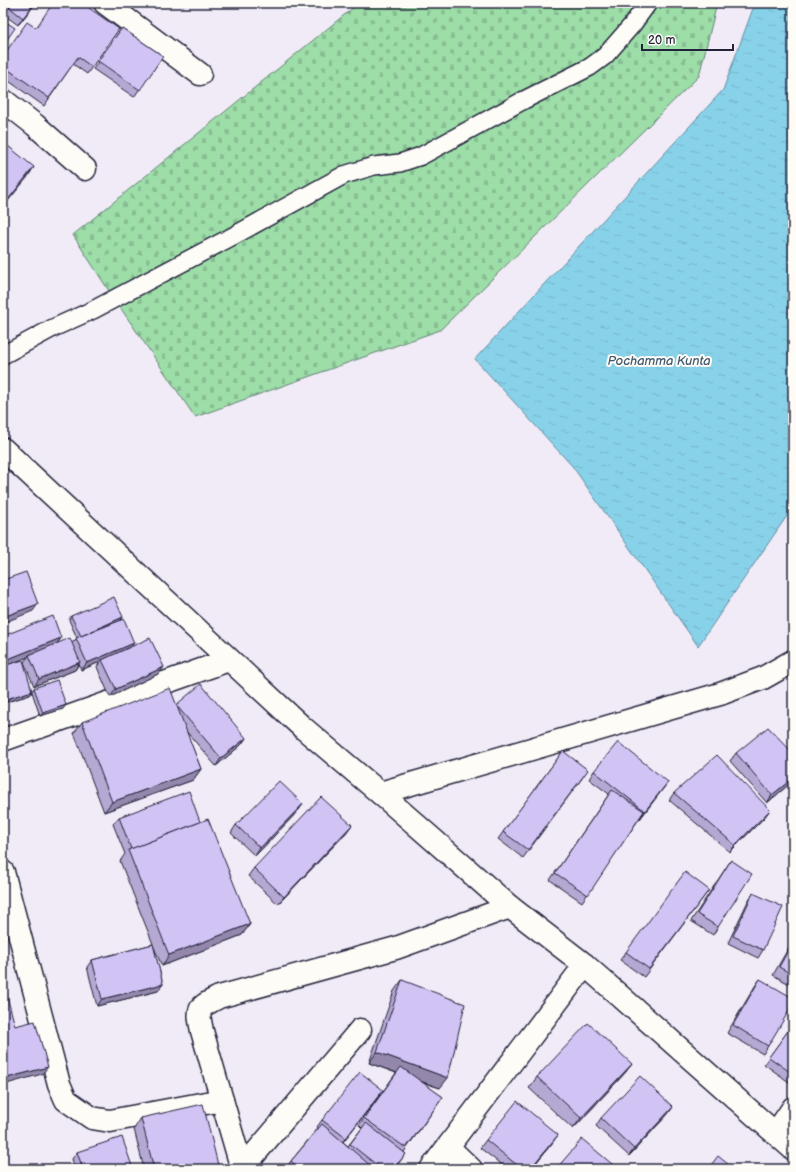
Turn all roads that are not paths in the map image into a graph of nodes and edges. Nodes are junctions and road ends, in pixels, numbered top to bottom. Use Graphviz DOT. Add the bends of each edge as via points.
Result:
graph roads {
  1 [pos="105,3"];
  2 [pos="648,3"];
  3 [pos="200,74"];
  4 [pos="3,100"];
  5 [pos="85,169"];
  6 [pos="3,355"];
  7 [pos="3,449"];
  8 [pos="230,660"];
  9 [pos="793,661"];
  10 [pos="3,740"];
  11 [pos="380,793"];
  12 [pos="3,872"];
  13 [pos="510,907"];
  14 [pos="585,965"];
  15 [pos="360,1030"];
  16 [pos="222,1100"];
  17 [pos="793,1108"];
  18 [pos="776,1133"];
  19 [pos="448,1147"];
  20 [pos="793,1149"];
  21 [pos="242,1169"];
  22 [pos="431,1169"];
  23 [pos="471,1169"];
  1 -- 3 [label="street"];
  2 -- 6 [label="lane" via="632,26 605,56 590,67 421,156 400,164 374,166 344,175 222,242"];
  4 -- 5 [label="street"];
  7 -- 8 [label="street"];
  8 -- 10 [label="street"];
  8 -- 11 [label="street" via="302,727"];
  9 -- 11 [label="street" via="763,678 720,694"];
  11 -- 13 [label="street"];
  12 -- 16 [label="street" via="59,1084 66,1100 92,1118 110,1121"];
  13 -- 14 [label="street"];
  13 -- 16 [label="street" via="396,948 219,997 202,1007 198,1015"];
  14 -- 18 [label="street"];
  14 -- 19 [label="street"];
  15 -- 21 [label="street"];
  16 -- 21 [label="street"];
  17 -- 18 [label="street"];
  18 -- 20 [label="street"];
  19 -- 22 [label="street"];
  19 -- 23 [label="street"];
}
